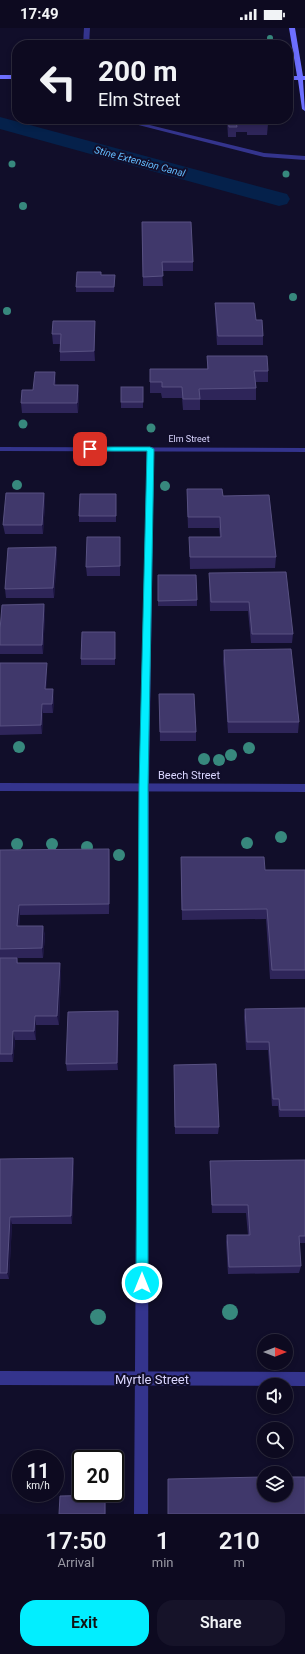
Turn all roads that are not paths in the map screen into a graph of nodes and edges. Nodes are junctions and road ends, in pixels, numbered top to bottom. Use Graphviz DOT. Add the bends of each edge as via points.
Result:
graph roads {
  1 [pos="87,28"];
  2 [pos="292,28"];
  3 [pos="86,40"];
  4 [pos="0,77"];
  5 [pos="12,77"];
  6 [pos="302,78"];
  7 [pos="305,109"];
  8 [pos="138,124"];
  9 [pos="305,158"];
  10 [pos="0,449"];
  11 [pos="150,449"];
  12 [pos="305,450"];
  13 [pos="0,787"];
  14 [pos="144,787"];
  15 [pos="305,788"];
  16 [pos="0,1378"];
  17 [pos="142,1379"];
  18 [pos="305,1379"];
  19 [pos="140,1514"];
  1 -- 3 [label="street"];
  2 -- 6 [label="street"];
  4 -- 5 [label="street"];
  6 -- 7 [label="street"];
  8 -- 9 [label="street" via="264,155"];
  10 -- 11 [label="street, Elm Street"];
  11 -- 12 [label="street, Elm Street"];
  11 -- 14 [label="street"];
  13 -- 14 [label="street, Beech Street"];
  14 -- 15 [label="street, Beech Street"];
  14 -- 17 [label="street"];
  16 -- 17 [label="street, Myrtle Street"];
  17 -- 18 [label="street, Myrtle Street"];
  17 -- 19 [label="street"];
}
